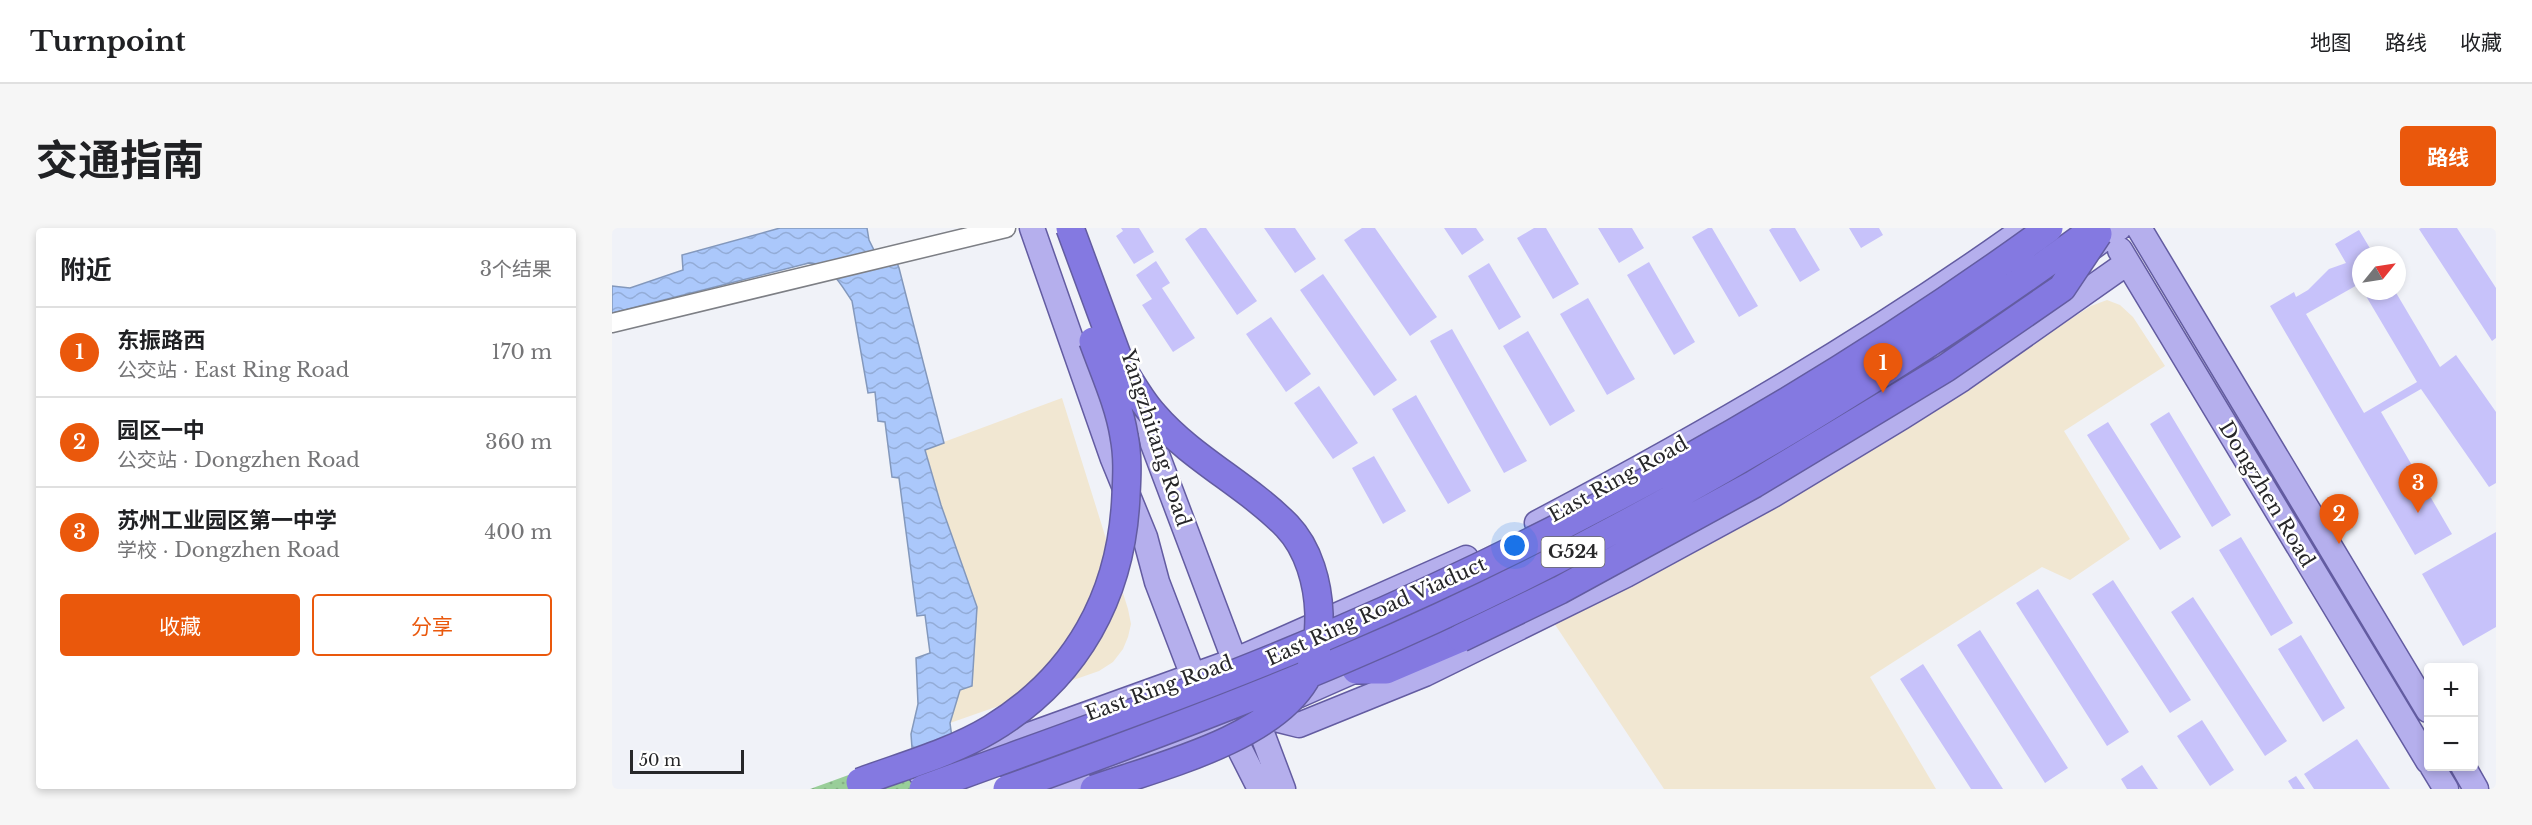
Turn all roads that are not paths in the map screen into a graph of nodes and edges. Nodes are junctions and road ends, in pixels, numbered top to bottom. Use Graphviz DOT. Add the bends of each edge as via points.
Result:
graph roads {
  1 [pos="1006,228"];
  2 [pos="1032,228"];
  3 [pos="1051,228"];
  4 [pos="1070,228"];
  5 [pos="1083,228"];
  6 [pos="2025,228"];
  7 [pos="2049,228"];
  8 [pos="2139,228"];
  9 [pos="2106,229"];
  10 [pos="2127,262"];
  11 [pos="612,323"];
  12 [pos="1940,357"];
  13 [pos="1990,359"];
  14 [pos="1093,399"];
  15 [pos="1851,414"];
  16 [pos="1859,443"];
  17 [pos="1157,582"];
  18 [pos="1234,661"];
  19 [pos="1356,670"];
  20 [pos="1193,676"];
  21 [pos="2424,703"];
  22 [pos="1255,714"];
  23 [pos="1227,726"];
  24 [pos="2424,754"];
  25 [pos="2435,771"];
  26 [pos="2466,771"];
  27 [pos="914,784"];
  28 [pos="849,789"];
  29 [pos="878,789"];
  30 [pos="1007,789"];
  31 [pos="1053,789"];
  32 [pos="1094,789"];
  33 [pos="1260,789"];
  34 [pos="1283,789"];
  35 [pos="2446,789"];
  36 [pos="2476,789"];
  1 -- 11 [label="street"];
  2 -- 14 [label="main road, Yangzhitang Road"];
  3 -- 28 [label="highway, bridge" via="1125,437 1124,531 1108,591 1093,624 1064,669 1022,707 963,744"];
  4 -- 32 [label="highway, bridge" via="1131,384 1154,415 1183,442 1291,531 1308,560 1319,607 1318,644 1308,674 1293,697 1270,716 1225,742"];
  5 -- 18 [label="main road, Yangzhitang Road" via="1135,368 1153,444"];
  6 -- 18 [label="main road, East Ring Road" via="1816,366 1627,476 1481,552"];
  7 -- 27 [label="highway, East Ring Road Viaduct / G524, bridge" via="1823,378 1537,538 1337,631 1169,699"];
  8 -- 21 [label="main road, Dongzhen Road"];
  9 -- 10 [label="main road, Dongzhen Road"];
  9 -- 12 [label="main road"];
  9 -- 19 [label="highway, bridge" via="2062,288 1946,368 1734,494 1560,590 1461,638 1386,670"];
  9 -- 30 [label="highway, East Ring Road Viaduct / G524, bridge" via="1837,402 1548,565 1338,662 1182,726"];
  10 -- 13 [label="main road"];
  10 -- 24 [label="main road, Dongzhen Road"];
  12 -- 13 [label="main road" via="1973,351"];
  12 -- 15 [label="main road"];
  13 -- 16 [label="main road"];
  14 -- 17 [label="main road, Yangzhitang Road" via="1145,537"];
  14 -- 17 [label="main road, Yangzhitang Road" via="1092,429 1131,552"];
  15 -- 16 [label="main road" via="1848,425"];
  15 -- 19 [label="main road" via="1556,580"];
  16 -- 22 [label="main road" via="1626,575 1425,674 1299,725"];
  17 -- 20 [label="main road, Yangzhitang Road"];
  18 -- 20 [label="main road, East Ring Road"];
  18 -- 22 [label="main road, Yangzhitang Road"];
  19 -- 22 [label="main road"];
  20 -- 23 [label="main road, Yangzhitang Road"];
  20 -- 27 [label="main road, East Ring Road" via="962,760"];
  22 -- 23 [label="main road"];
  22 -- 34 [label="main road, Yangzhitang Road"];
  23 -- 31 [label="main road"];
  23 -- 33 [label="main road, Yangzhitang Road"];
  25 -- 35 [label="main road"];
  26 -- 36 [label="main road"];
  27 -- 29 [label="main road, East Ring Road"];
}
